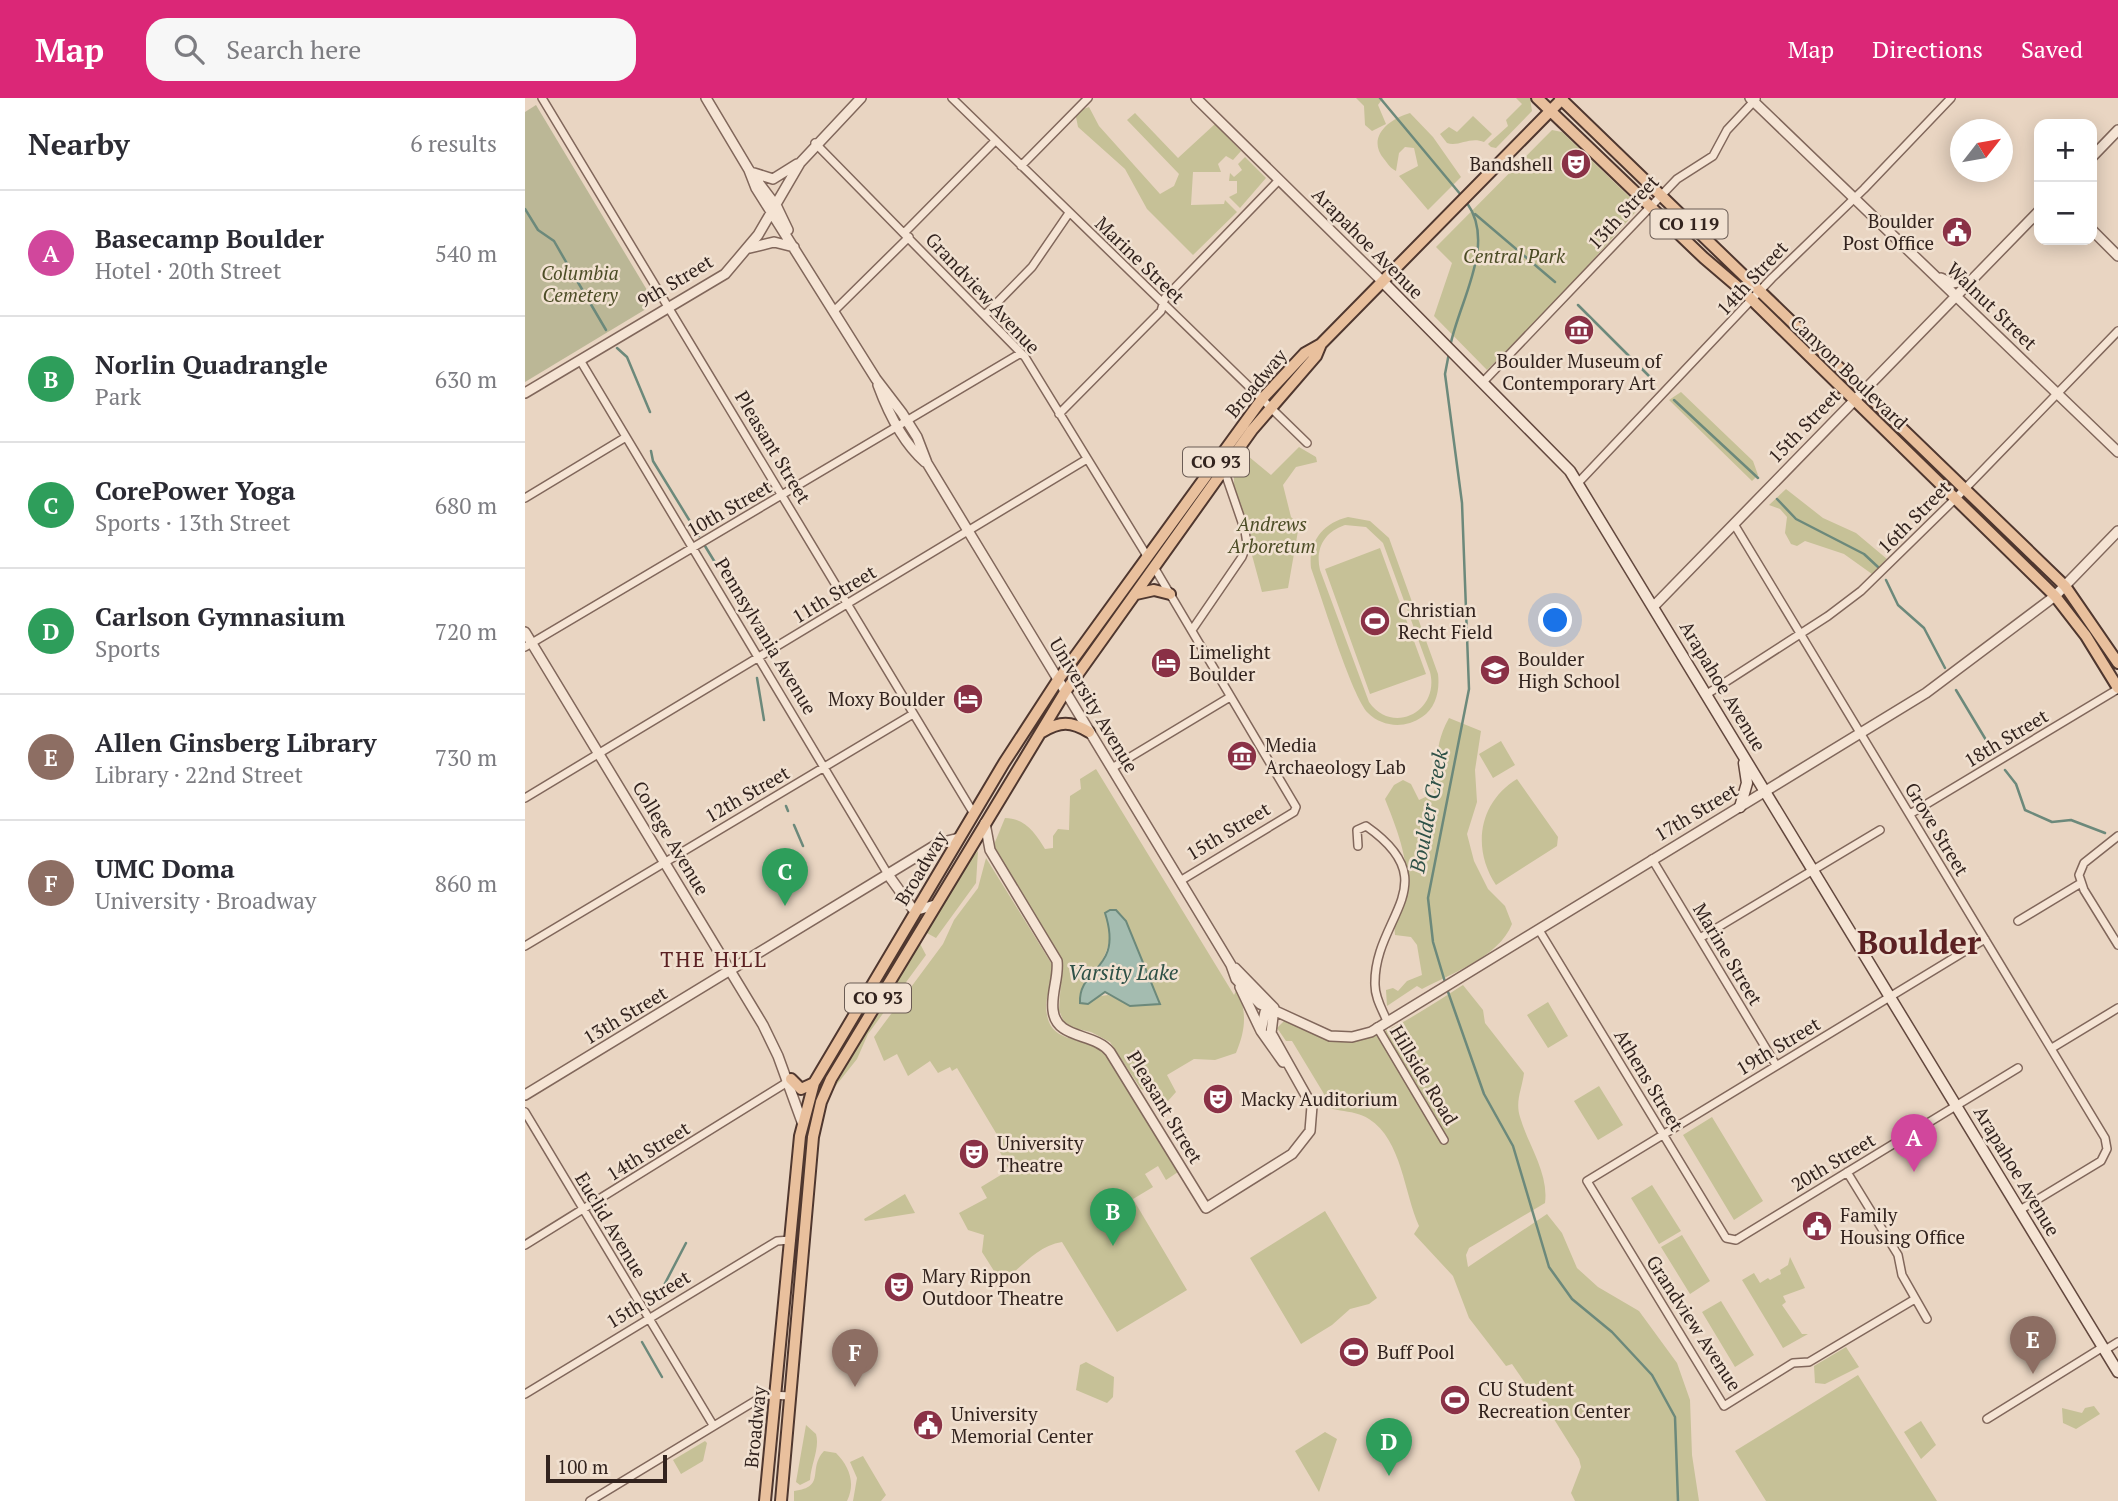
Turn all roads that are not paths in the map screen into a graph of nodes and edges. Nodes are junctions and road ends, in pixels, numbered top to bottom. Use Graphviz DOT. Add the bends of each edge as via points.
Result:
graph roads {
  1 [pos="553,98"];
  2 [pos="706,98"];
  3 [pos="862,98"];
  4 [pos="952,98"];
  5 [pos="1088,98"];
  6 [pos="1196,98"];
  7 [pos="1537,98"];
  8 [pos="1561,98"];
  9 [pos="1951,98"];
  10 [pos="1753,99"];
  11 [pos="543,101"];
  12 [pos="1551,111"];
  13 [pos="2118,130"];
  14 [pos="995,141"];
  15 [pos="815,143"];
  16 [pos="2097,152"];
  17 [pos="800,163"];
  18 [pos="1021,166"];
  19 [pos="749,170"];
  20 [pos="1279,180"];
  21 [pos="1661,197"];
  22 [pos="1855,198"];
  23 [pos="1651,208"];
  24 [pos="774,210"];
  25 [pos="1069,213"];
  26 [pos="2034,216"];
  27 [pos="907,235"];
  28 [pos="2097,235"];
  29 [pos="748,249"];
  30 [pos="797,250"];
  31 [pos="2118,256"];
  32 [pos="1933,274"];
  33 [pos="1976,277"];
  34 [pos="1382,281"];
  35 [pos="1956,297"];
  36 [pos="1757,298"];
  37 [pos="1163,304"];
  38 [pos="668,306"];
  39 [pos="834,311"];
  40 [pos="985,315"];
  41 [pos="2118,331"];
  42 [pos="1021,353"];
  43 [pos="580,360"];
  44 [pos="1484,381"];
  45 [pos="1863,391"];
  46 [pos="525,393"];
  47 [pos="2057,393"];
  48 [pos="1853,401"];
  49 [pos="1266,403"];
  50 [pos="1059,414"];
  51 [pos="902,422"];
  52 [pos="626,437"];
  53 [pos="1307,443"];
  54 [pos="2118,452"];
  55 [pos="1087,459"];
  56 [pos="1224,471"];
  57 [pos="1578,483"];
  58 [pos="1965,489"];
  59 [pos="782,495"];
  60 [pos="525,498"];
  61 [pos="1955,499"];
  62 [pos="1734,524"];
  63 [pos="967,531"];
  64 [pos="2118,531"];
  65 [pos="1161,538"];
  66 [pos="693,547"];
  67 [pos="1147,556"];
  68 [pos="1154,567"];
  69 [pos="2065,586"];
  70 [pos="1136,594"];
  71 [pos="1170,594"];
  72 [pos="2055,596"];
  73 [pos="847,604"];
  74 [pos="1654,606"];
  75 [pos="1192,630"];
  76 [pos="525,632"];
  77 [pos="1801,634"];
  78 [pos="528,645"];
  79 [pos="758,657"];
  80 [pos="2118,663"];
  81 [pos="1058,680"];
  82 [pos="2118,688"];
  83 [pos="1065,692"];
  84 [pos="1707,694"];
  85 [pos="1230,696"];
  86 [pos="913,714"];
  87 [pos="1089,732"];
  88 [pos="1039,733"];
  89 [pos="1861,733"];
  90 [pos="1736,743"];
  91 [pos="599,752"];
  92 [pos="824,768"];
  93 [pos="1112,768"];
  94 [pos="1766,791"];
  95 [pos="525,798"];
  96 [pos="1739,807"];
  97 [pos="974,814"];
  98 [pos="1910,814"];
  99 [pos="985,823"];
  100 [pos="1879,830"];
  101 [pos="2118,836"];
  102 [pos="959,838"];
  103 [pos="974,841"];
  104 [pos="1358,846"];
  105 [pos="1653,859"];
  106 [pos="664,861"];
  107 [pos="1814,870"];
  108 [pos="889,876"];
  109 [pos="1180,881"];
  110 [pos="2081,883"];
  111 [pos="935,905"];
  112 [pos="916,910"];
  113 [pos="2018,921"];
  114 [pos="1539,930"];
  115 [pos="1700,938"];
  116 [pos="1985,939"];
  117 [pos="2118,945"];
  118 [pos="525,946"];
  119 [pos="1231,965"];
  120 [pos="731,971"];
  121 [pos="1237,979"];
  122 [pos="1891,996"];
  123 [pos="1274,1007"];
  124 [pos="2118,1008"];
  125 [pos="1387,1021"];
  126 [pos="1377,1027"];
  127 [pos="1261,1031"];
  128 [pos="2052,1048"];
  129 [pos="1776,1065"];
  130 [pos="1289,1068"];
  131 [pos="2018,1068"];
  132 [pos="788,1081"];
  133 [pos="814,1083"];
  134 [pos="525,1095"];
  135 [pos="1957,1105"];
  136 [pos="805,1110"];
  137 [pos="525,1112"];
  138 [pos="802,1122"];
  139 [pos="1663,1134"];
  140 [pos="813,1137"];
  141 [pos="1444,1140"];
  142 [pos="1847,1172"];
  143 [pos="1587,1181"];
  144 [pos="583,1209"];
  145 [pos="2020,1210"];
  146 [pos="791,1240"];
  147 [pos="1736,1240"];
  148 [pos="525,1245"];
  149 [pos="1915,1299"];
  150 [pos="648,1319"];
  151 [pos="1927,1319"];
  152 [pos="2118,1342"];
  153 [pos="2104,1348"];
  154 [pos="2118,1372"];
  155 [pos="525,1394"];
  156 [pos="776,1395"];
  157 [pos="792,1396"];
  158 [pos="1987,1419"];
  159 [pos="713,1425"];
  160 [pos="767,1477"];
  161 [pos="590,1501"];
  162 [pos="765,1501"];
  163 [pos="779,1501"];
  1 -- 11 [label="street"];
  2 -- 19 [label="street, University Avenue"];
  3 -- 15 [label="street, 9th Street"];
  4 -- 14 [label="street, Marine Street"];
  5 -- 18 [label="street"];
  6 -- 20 [label="street, Arapahoe Avenue"];
  7 -- 12 [label="main road, Canyon Boulevard / CO 119"];
  8 -- 12 [label="main road, Broadway / CO 93"];
  8 -- 21 [label="main road, Canyon Boulevard / CO 119"];
  9 -- 22 [label="street, 14th Street"];
  10 -- 21 [label="street, 13th Street" via="1713,156 1683,174"];
  10 -- 22 [label="street, Walnut Street"];
  11 -- 38 [label="street, Pleasant Street"];
  12 -- 23 [label="main road, Canyon Boulevard / CO 119"];
  12 -- 34 [label="main road, Broadway / CO 93"];
  13 -- 16 [label="street"];
  14 -- 18 [label="street, Marine Street"];
  14 -- 27 [label="street"];
  15 -- 17 [label="street, 9th Street"];
  15 -- 27 [label="street, Grandview Avenue"];
  17 -- 19 [label="street" via="773,179"];
  17 -- 24 [label="street, 9th Street"];
  18 -- 25 [label="street, Marine Street"];
  19 -- 24 [label="street, University Avenue"];
  20 -- 34 [label="street, Arapahoe Avenue"];
  20 -- 37 [label="street"];
  21 -- 23 [label="street, 13th Street"];
  21 -- 36 [label="main road, Canyon Boulevard / CO 119"];
  22 -- 32 [label="street, Walnut Street"];
  22 -- 36 [label="street, 14th Street"];
  23 -- 36 [label="main road, Canyon Boulevard / CO 119"];
  23 -- 44 [label="street, 13th Street"];
  24 -- 29 [label="street, 9th Street"];
  24 -- 30 [label="street, University Avenue"];
  25 -- 37 [label="street, Marine Street"];
  25 -- 40 [label="street" via="1032,267"];
  26 -- 33 [label="street, 15th Street"];
  27 -- 39 [label="street"];
  27 -- 40 [label="street, Grandview Avenue"];
  28 -- 31 [label="street"];
  29 -- 30 [label="street" via="774,242"];
  29 -- 38 [label="street, 9th Street" via="721,277"];
  30 -- 39 [label="street, University Avenue"];
  32 -- 33 [label="street" via="1952,283"];
  32 -- 35 [label="street, Walnut Street"];
  33 -- 35 [label="street, 15th Street"];
  34 -- 44 [label="main road, Arapahoe Avenue"];
  34 -- 49 [label="main road, Broadway / CO 93" via="1321,344 1316,356"];
  35 -- 45 [label="street, 15th Street"];
  35 -- 47 [label="street, Walnut Street"];
  36 -- 45 [label="main road, Canyon Boulevard / CO 119"];
  36 -- 48 [label="main road, Canyon Boulevard / CO 119"];
  36 -- 57 [label="street, 14th Street"];
  37 -- 49 [label="street, Marine Street"];
  37 -- 50 [label="street" via="1161,312"];
  38 -- 43 [label="street, 9th Street"];
  38 -- 59 [label="street, Pleasant Street"];
  39 -- 51 [label="street, University Avenue"];
  40 -- 42 [label="street, Grandview Avenue"];
  41 -- 47 [label="street, 16th Street"];
  42 -- 50 [label="street, Grandview Avenue"];
  42 -- 51 [label="street, 10th Street"];
  43 -- 46 [label="street, 9th Street"];
  43 -- 52 [label="street, Pennsylvania Avenue"];
  44 -- 57 [label="main road, Arapahoe Avenue"];
  45 -- 48 [label="street, 15th Street"];
  45 -- 58 [label="main road, Canyon Boulevard / CO 119"];
  47 -- 54 [label="street, Walnut Street"];
  47 -- 58 [label="street, 16th Street"];
  48 -- 61 [label="main road, Canyon Boulevard / CO 119"];
  48 -- 62 [label="street, 15th Street"];
  49 -- 53 [label="street, Marine Street"];
  49 -- 56 [label="main road, Broadway / CO 93"];
  49 -- 65 [label="main road, Broadway / CO 93"];
  50 -- 55 [label="street, Grandview Avenue"];
  51 -- 59 [label="street, 10th Street"];
  51 -- 63 [label="street, University Avenue"];
  52 -- 60 [label="street"];
  52 -- 66 [label="street, Pennsylvania Avenue"];
  55 -- 63 [label="street, 11th Street"];
  55 -- 67 [label="street, Grandview Avenue"];
  56 -- 68 [label="main road, Broadway / CO 93"];
  56 -- 75 [label="street" via="1247,544"];
  57 -- 74 [label="main road, Arapahoe Avenue"];
  58 -- 61 [label="street, 16th Street"];
  58 -- 69 [label="main road, Canyon Boulevard / CO 119"];
  59 -- 66 [label="street, 10th Street"];
  59 -- 73 [label="street, Pleasant Street"];
  61 -- 72 [label="main road, Canyon Boulevard / CO 119"];
  61 -- 77 [label="street, 16th Street" via="1861,591"];
  62 -- 74 [label="street, 15th Street"];
  62 -- 77 [label="street, Grove Street"];
  63 -- 73 [label="street, 11th Street"];
  63 -- 81 [label="street, University Avenue"];
  64 -- 69 [label="street, 17th Street"];
  65 -- 67 [label="main road, Broadway / CO 93"];
  65 -- 68 [label="main road"];
  66 -- 78 [label="street, 10th Street"];
  66 -- 79 [label="street, Pennsylvania Avenue"];
  67 -- 81 [label="main road, Broadway / CO 93"];
  68 -- 70 [label="main road, Broadway / CO 93"];
  68 -- 71 [label="street"];
  69 -- 72 [label="street, 17th Street"];
  69 -- 80 [label="main road, Canyon Boulevard / CO 119"];
  70 -- 71 [label="main road" via="1154,590"];
  70 -- 83 [label="main road, Broadway / CO 93"];
  71 -- 75 [label="street"];
  72 -- 82 [label="main road, Canyon Boulevard / CO 119"];
  72 -- 89 [label="street, 17th Street" via="1933,688"];
  73 -- 79 [label="street, 11th Street"];
  73 -- 86 [label="street, Pleasant Street"];
  74 -- 84 [label="main road, Arapahoe Avenue"];
  75 -- 85 [label="street"];
  76 -- 78 [label="street, College Avenue"];
  77 -- 84 [label="street, 16th Street"];
  77 -- 89 [label="street, Grove Street"];
  78 -- 91 [label="street, College Avenue"];
  79 -- 91 [label="street, 11th Street"];
  79 -- 92 [label="street, Pennsylvania Avenue"];
  81 -- 83 [label="street, University Avenue"];
  81 -- 97 [label="main road, Broadway / CO 93"];
  82 -- 98 [label="street, 18th Street"];
  83 -- 87 [label="street, University Avenue"];
  83 -- 88 [label="main road, Broadway / CO 93"];
  84 -- 90 [label="main road, Arapahoe Avenue"];
  85 -- 93 [label="street"];
  85 -- 109 [label="street, 15th Street" via="1296,807"];
  86 -- 92 [label="street, 12th Street"];
  86 -- 97 [label="street, Pleasant Street"];
  87 -- 88 [label="main road" via="1064,723"];
  87 -- 93 [label="street, University Avenue"];
  88 -- 99 [label="main road, Broadway / CO 93"];
  89 -- 94 [label="street, 17th Street"];
  89 -- 98 [label="street, Grove Street"];
  90 -- 94 [label="main road, Arapahoe Avenue"];
  90 -- 96 [label="main road" via="1747,771"];
  91 -- 95 [label="street, 11th Street"];
  91 -- 106 [label="street, College Avenue"];
  92 -- 106 [label="street, 12th Street"];
  92 -- 108 [label="street, Pennsylvania Avenue"];
  93 -- 109 [label="street, University Avenue"];
  94 -- 96 [label="street, 17th Street"];
  94 -- 107 [label="main road, Arapahoe Avenue"];
  96 -- 105 [label="street, 17th Street"];
  97 -- 102 [label="main road, Broadway / CO 93"];
  97 -- 103 [label="main road"];
  98 -- 116 [label="street, Grove Street"];
  99 -- 103 [label="main road, Broadway / CO 93"];
  99 -- 130 [label="street, Pleasant Street" via="990,850 1057,961 1052,1004 1055,1022 1065,1031 1098,1040 1110,1052 1206,1208 1292,1154 1307,1138 1312,1106"];
  100 -- 107 [label="street"];
  101 -- 110 [label="street" via="2079,871"];
  102 -- 108 [label="street, 13th Street" via="939,843"];
  102 -- 112 [label="main road, Broadway / CO 93"];
  103 -- 111 [label="main road, Broadway / CO 93"];
  104 -- 125 [label="street, Hillside Road" via="1357,830 1366,826 1398,856 1405,873 1406,887 1375,977 1377,999"];
  105 -- 114 [label="street, 17th Street"];
  105 -- 115 [label="street, Marine Street"];
  106 -- 118 [label="street, 12th Street"];
  106 -- 120 [label="street, College Avenue"];
  107 -- 115 [label="street"];
  107 -- 122 [label="main road, Arapahoe Avenue"];
  108 -- 112 [label="street, Pennsylvania Avenue"];
  108 -- 120 [label="street, 13th Street"];
  109 -- 119 [label="street, University Avenue"];
  110 -- 113 [label="street"];
  110 -- 117 [label="street"];
  111 -- 112 [label="street"];
  111 -- 140 [label="main road, Broadway / CO 93" via="828,1084"];
  112 -- 133 [label="main road, Broadway / CO 93"];
  114 -- 125 [label="street, 17th Street"];
  114 -- 139 [label="street, Athens Street"];
  115 -- 129 [label="street, Marine Street"];
  116 -- 122 [label="street, 19th Street"];
  116 -- 128 [label="street, Grove Street"];
  119 -- 121 [label="street, University Avenue"];
  119 -- 123 [label="street, University Avenue"];
  120 -- 132 [label="street, College Avenue" via="772,1042"];
  120 -- 134 [label="street, 13th Street"];
  121 -- 123 [label="street, University Avenue" via="1253,999"];
  121 -- 127 [label="street"];
  122 -- 129 [label="street, 19th Street"];
  122 -- 135 [label="main road, Arapahoe Avenue"];
  123 -- 126 [label="street, 17th Street" via="1326,1034 1345,1038 1365,1035"];
  123 -- 127 [label="street" via="1265,1012"];
  123 -- 130 [label="street" via="1271,1033"];
  124 -- 128 [label="street"];
  125 -- 126 [label="street, 17th Street"];
  126 -- 141 [label="street, Hillside Road"];
  127 -- 130 [label="street"];
  128 -- 145 [label="street, Grove Street" via="2104,1135 2106,1153 2098,1164"];
  129 -- 139 [label="street, 19th Street"];
  131 -- 135 [label="street, 20th Street"];
  132 -- 133 [label="main road" via="801,1089"];
  132 -- 136 [label="street, College Avenue"];
  132 -- 138 [label="street, College Avenue"];
  132 -- 144 [label="street, 14th Street"];
  133 -- 136 [label="main road, Broadway / CO 93"];
  135 -- 142 [label="street, 20th Street"];
  135 -- 145 [label="main road, Arapahoe Avenue"];
  136 -- 138 [label="main road, Broadway / CO 93"];
  136 -- 140 [label="main road"];
  137 -- 144 [label="street, Euclid Avenue"];
  138 -- 146 [label="main road, Broadway / CO 93"];
  139 -- 143 [label="street, 19th Street"];
  139 -- 147 [label="street, Athens Street" via="1726,1238"];
  140 -- 157 [label="main road, Broadway / CO 93"];
  142 -- 147 [label="street, 20th Street"];
  142 -- 149 [label="street" via="1898,1255"];
  143 -- 149 [label="street, Grandview Avenue" via="1724,1406 1793,1363 1809,1362"];
  144 -- 148 [label="street, 14th Street"];
  144 -- 150 [label="street, Euclid Avenue"];
  145 -- 153 [label="main road, Arapahoe Avenue"];
  146 -- 150 [label="street, 15th Street" via="777,1241"];
  146 -- 156 [label="main road, Broadway / CO 93"];
  149 -- 151 [label="street"];
  150 -- 155 [label="street, 15th Street"];
  150 -- 159 [label="street, Euclid Avenue"];
  152 -- 153 [label="street"];
  153 -- 154 [label="main road, Arapahoe Avenue"];
  153 -- 158 [label="street"];
  156 -- 157 [label="street"];
  156 -- 159 [label="street" via="760,1398"];
  156 -- 160 [label="main road, Broadway / CO 93"];
  157 -- 163 [label="main road, Broadway / CO 93"];
  159 -- 161 [label="street"];
  160 -- 162 [label="main road, Broadway / CO 93"];
  160 -- 163 [label="main road"];
}
